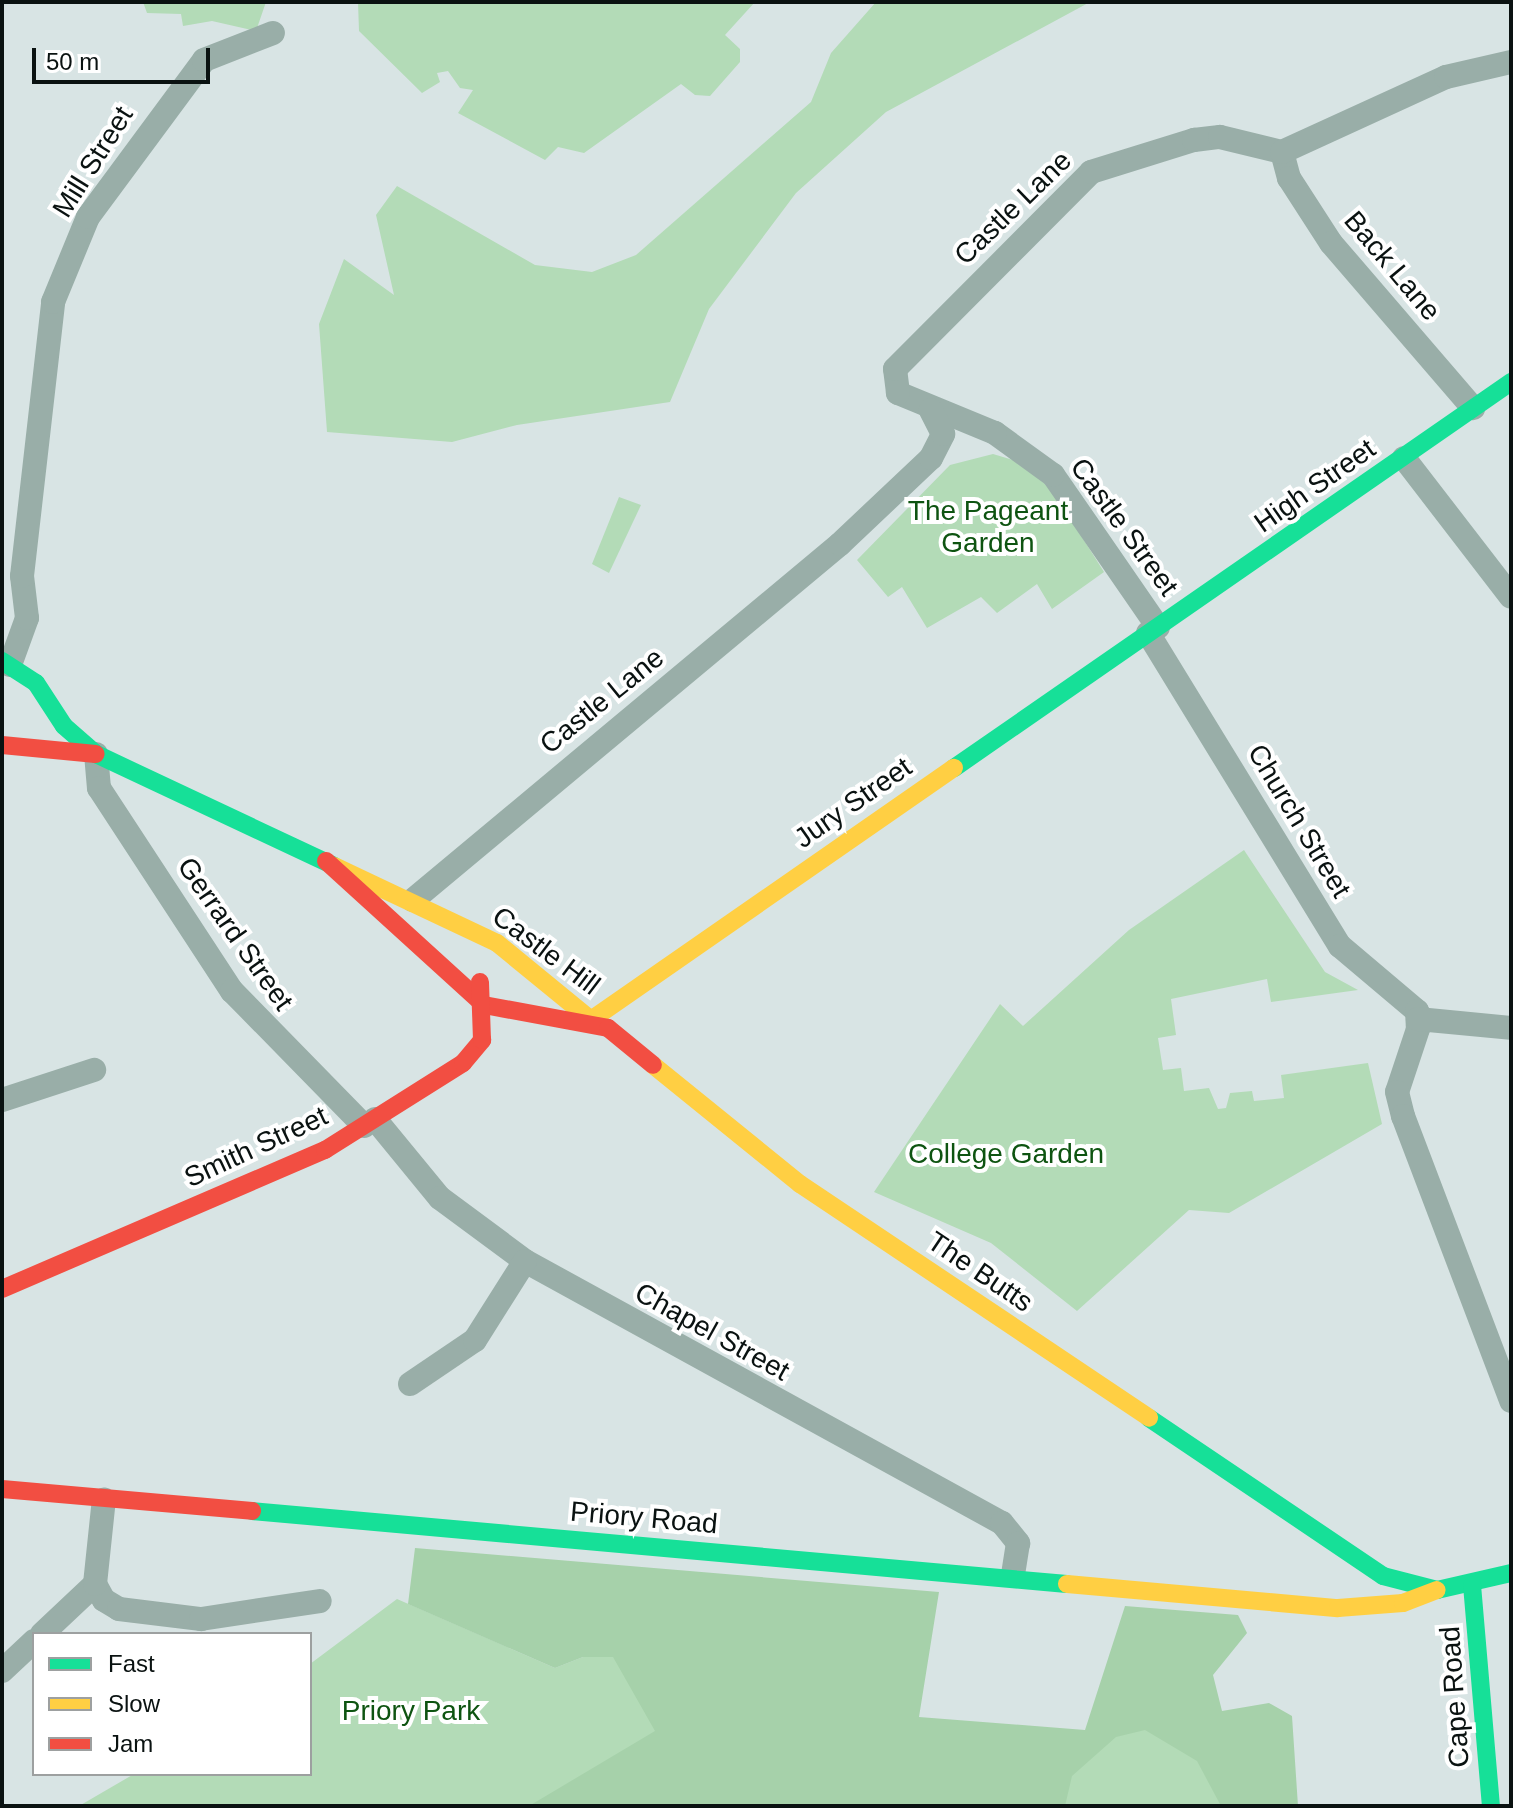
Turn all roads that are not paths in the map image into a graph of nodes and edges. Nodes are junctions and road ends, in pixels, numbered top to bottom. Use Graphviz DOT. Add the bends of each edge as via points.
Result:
graph roads {
  1 [pos="273,33"];
  2 [pos="1511,62"];
  3 [pos="1282,152"];
  4 [pos="1511,382"];
  5 [pos="921,406"];
  6 [pos="1473,408"];
  7 [pos="1404,458"];
  8 [pos="1511,597"];
  9 [pos="1153,630"];
  10 [pos="5,663"];
  11 [pos="50,699"];
  12 [pos="12,750"];
  13 [pos="96,754"];
  14 [pos="326,861"];
  15 [pos="413,900"];
  16 [pos="455,946"];
  17 [pos="470,964"];
  18 [pos="484,1005"];
  19 [pos="1418,1019"];
  20 [pos="591,1020"];
  21 [pos="1511,1028"];
  22 [pos="94,1070"];
  23 [pos="2,1100"];
  24 [pos="369,1122"];
  25 [pos="525,1261"];
  26 [pos="2,1289"];
  27 [pos="410,1384"];
  28 [pos="1511,1401"];
  29 [pos="2,1478"];
  30 [pos="2,1489"];
  31 [pos="104,1499"];
  32 [pos="1352,1553"];
  33 [pos="1511,1573"];
  34 [pos="1013,1575"];
  35 [pos="95,1584"];
  36 [pos="1477,1584"];
  37 [pos="1511,1586"];
  38 [pos="1437,1590"];
  39 [pos="320,1601"];
  40 [pos="1306,1604"];
  41 [pos="44,1632"];
  42 [pos="32,1643"];
  43 [pos="2,1671"];
  44 [pos="1491,1806"];
  1 -- 10 [label="street, Mill Street" via="204,60 155,118 83,228 53,302 22,576 27,618"];
  2 -- 3 [label="street" via="1446,77"];
  3 -- 5 [label="street, Castle Lane" via="1220,137 1194,140 1081,179 900,362 894,385"];
  3 -- 6 [label="street, Back Lane" via="1294,187 1331,243"];
  4 -- 6 [label="main road, High Street"];
  5 -- 9 [label="street, Castle Street" via="995,433 1053,475"];
  5 -- 15 [label="street, Castle Lane" via="943,434 920,469 840,544"];
  6 -- 7 [label="main road, High Street"];
  7 -- 8 [label="street"];
  7 -- 9 [label="main road, High Street"];
  9 -- 19 [label="street, Church Street" via="1340,946 1414,1004"];
  9 -- 20 [label="main road, Jury Street"];
  10 -- 11 [label="main road, Castle Hill"];
  11 -- 12 [label="street" via="49,729"];
  11 -- 13 [label="main road, Castle Hill" via="64,726"];
  12 -- 13 [label="main road, Castle Hill"];
  13 -- 14 [label="main road, Castle Hill"];
  13 -- 24 [label="street, Gerrard Street" via="99,788 232,991"];
  14 -- 15 [label="main road, Castle Hill"];
  14 -- 18 [label="main road, Castle Hill"];
  15 -- 16 [label="main road, Castle Hill"];
  15 -- 20 [label="main road, Castle Hill" via="497,943"];
  17 -- 18 [label="main road, Castle Hill"];
  18 -- 20 [label="main road, Castle Hill"];
  18 -- 24 [label="main road, Smith Street" via="475,1054"];
  19 -- 21 [label="street"];
  19 -- 28 [label="street" via="1397,1092"];
  20 -- 32 [label="main road, The Butts" via="800,1184"];
  22 -- 23 [label="street"];
  24 -- 25 [label="street, Chapel Street" via="440,1198"];
  24 -- 26 [label="main road, Smith Street" via="325,1150"];
  25 -- 27 [label="street" via="475,1340"];
  25 -- 34 [label="street, Chapel Street" via="1002,1523 1018,1543"];
  29 -- 30 [label="street"];
  30 -- 31 [label="main road, Priory Road"];
  31 -- 34 [label="main road, Priory Road"];
  31 -- 35 [label="street"];
  32 -- 38 [label="main road, The Butts" via="1398,1584"];
  32 -- 40 [label="main road" via="1341,1581"];
  33 -- 36 [label="main road"];
  34 -- 40 [label="main road, Priory Road"];
  35 -- 39 [label="street" via="104,1600 119,1609 201,1619"];
  35 -- 41 [label="street"];
  36 -- 37 [label="main road"];
  36 -- 38 [label="main road"];
  36 -- 44 [label="main road, Cape Road"];
  38 -- 40 [label="main road, Priory Road" via="1371,1607"];
  42 -- 43 [label="street"];
}
